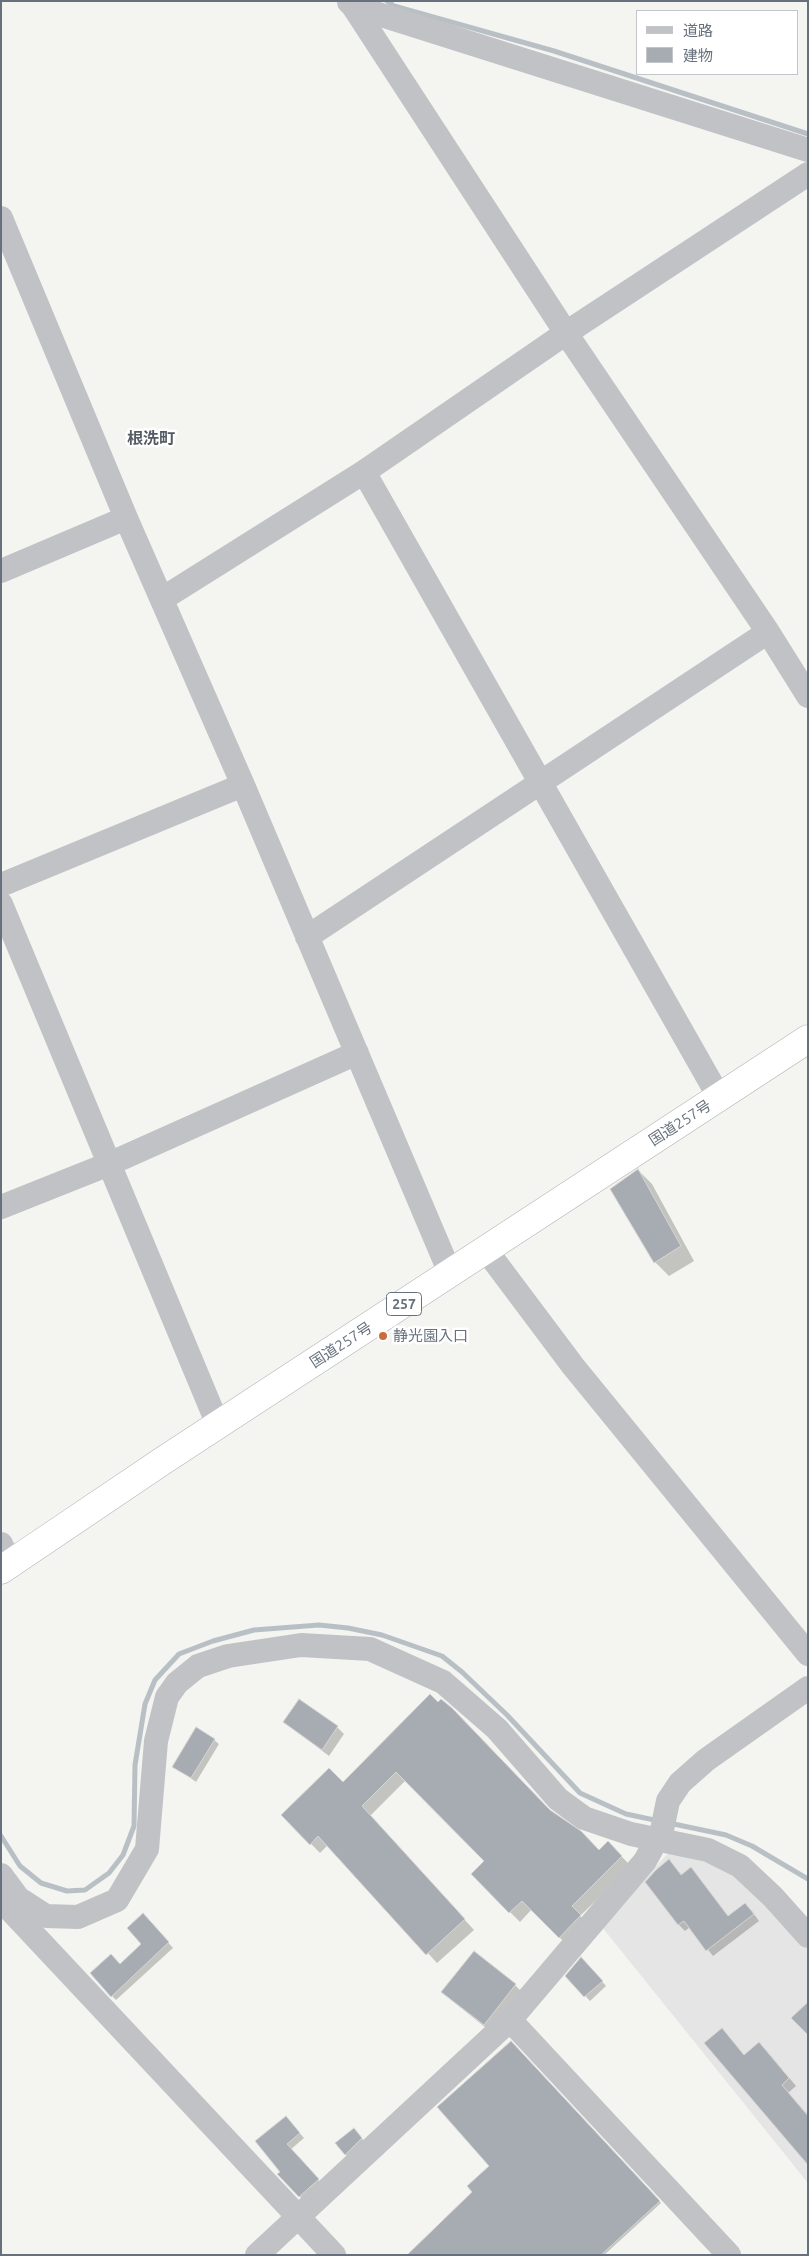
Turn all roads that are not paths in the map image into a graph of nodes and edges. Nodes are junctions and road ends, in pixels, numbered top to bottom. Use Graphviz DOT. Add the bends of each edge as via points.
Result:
graph roads {
  1 [pos="350,3"];
  2 [pos="808,150"];
  3 [pos="808,174"];
  4 [pos="1,218"];
  5 [pos="8,253"];
  6 [pos="566,333"];
  7 [pos="364,472"];
  8 [pos="126,518"];
  9 [pos="1,571"];
  10 [pos="162,599"];
  11 [pos="768,632"];
  12 [pos="808,696"];
  13 [pos="540,783"];
  14 [pos="243,785"];
  15 [pos="1,885"];
  16 [pos="1,904"];
  17 [pos="307,937"];
  18 [pos="808,1039"];
  19 [pos="357,1053"];
  20 [pos="719,1097"];
  21 [pos="109,1164"];
  22 [pos="1,1208"];
  23 [pos="486,1250"];
  24 [pos="450,1273"];
  25 [pos="218,1425"];
  26 [pos="4,1559"];
  27 [pos="804,1643"];
  28 [pos="808,1688"];
  29 [pos="660,1836"];
  30 [pos="1,1875"];
  31 [pos="1,1900"];
  32 [pos="808,1936"];
  33 [pos="510,2020"];
  34 [pos="299,2216"];
  35 [pos="257,2255"];
  36 [pos="334,2255"];
  37 [pos="729,2255"];
  1 -- 2 [label="street"];
  1 -- 6 [label="street"];
  3 -- 6 [label="street"];
  4 -- 5 [label="street"];
  5 -- 8 [label="street"];
  6 -- 7 [label="street"];
  6 -- 11 [label="street"];
  7 -- 10 [label="street"];
  7 -- 13 [label="street"];
  8 -- 9 [label="street"];
  8 -- 10 [label="street"];
  10 -- 14 [label="street"];
  11 -- 12 [label="street"];
  11 -- 13 [label="street"];
  13 -- 17 [label="street"];
  13 -- 20 [label="street"];
  14 -- 15 [label="street"];
  14 -- 17 [label="street"];
  16 -- 21 [label="street"];
  17 -- 19 [label="street"];
  18 -- 20 [label="highway, 国道257号 / 257"];
  19 -- 21 [label="street"];
  19 -- 24 [label="street"];
  20 -- 23 [label="highway, 国道257号 / 257"];
  21 -- 22 [label="street"];
  21 -- 25 [label="street"];
  23 -- 24 [label="highway, 国道257号 / 257"];
  23 -- 27 [label="street" via="573,1366"];
  24 -- 25 [label="highway, 国道257号 / 257"];
  25 -- 26 [label="highway, 国道257号 / 257"];
  28 -- 29 [label="street" via="706,1760 680,1783 668,1801"];
  29 -- 30 [label="street" via="584,1818 558,1799 497,1729 443,1682 370,1649 301,1645 228,1656 198,1666 177,1683 167,1697 156,1741 147,1849 117,1900 78,1917 46,1916 18,1898"];
  29 -- 32 [label="street" via="708,1850 740,1866 773,1896"];
  29 -- 33 [label="street" via="645,1861"];
  31 -- 34 [label="street"];
  33 -- 34 [label="street"];
  33 -- 37 [label="street"];
  34 -- 35 [label="street"];
  34 -- 36 [label="street"];
}
